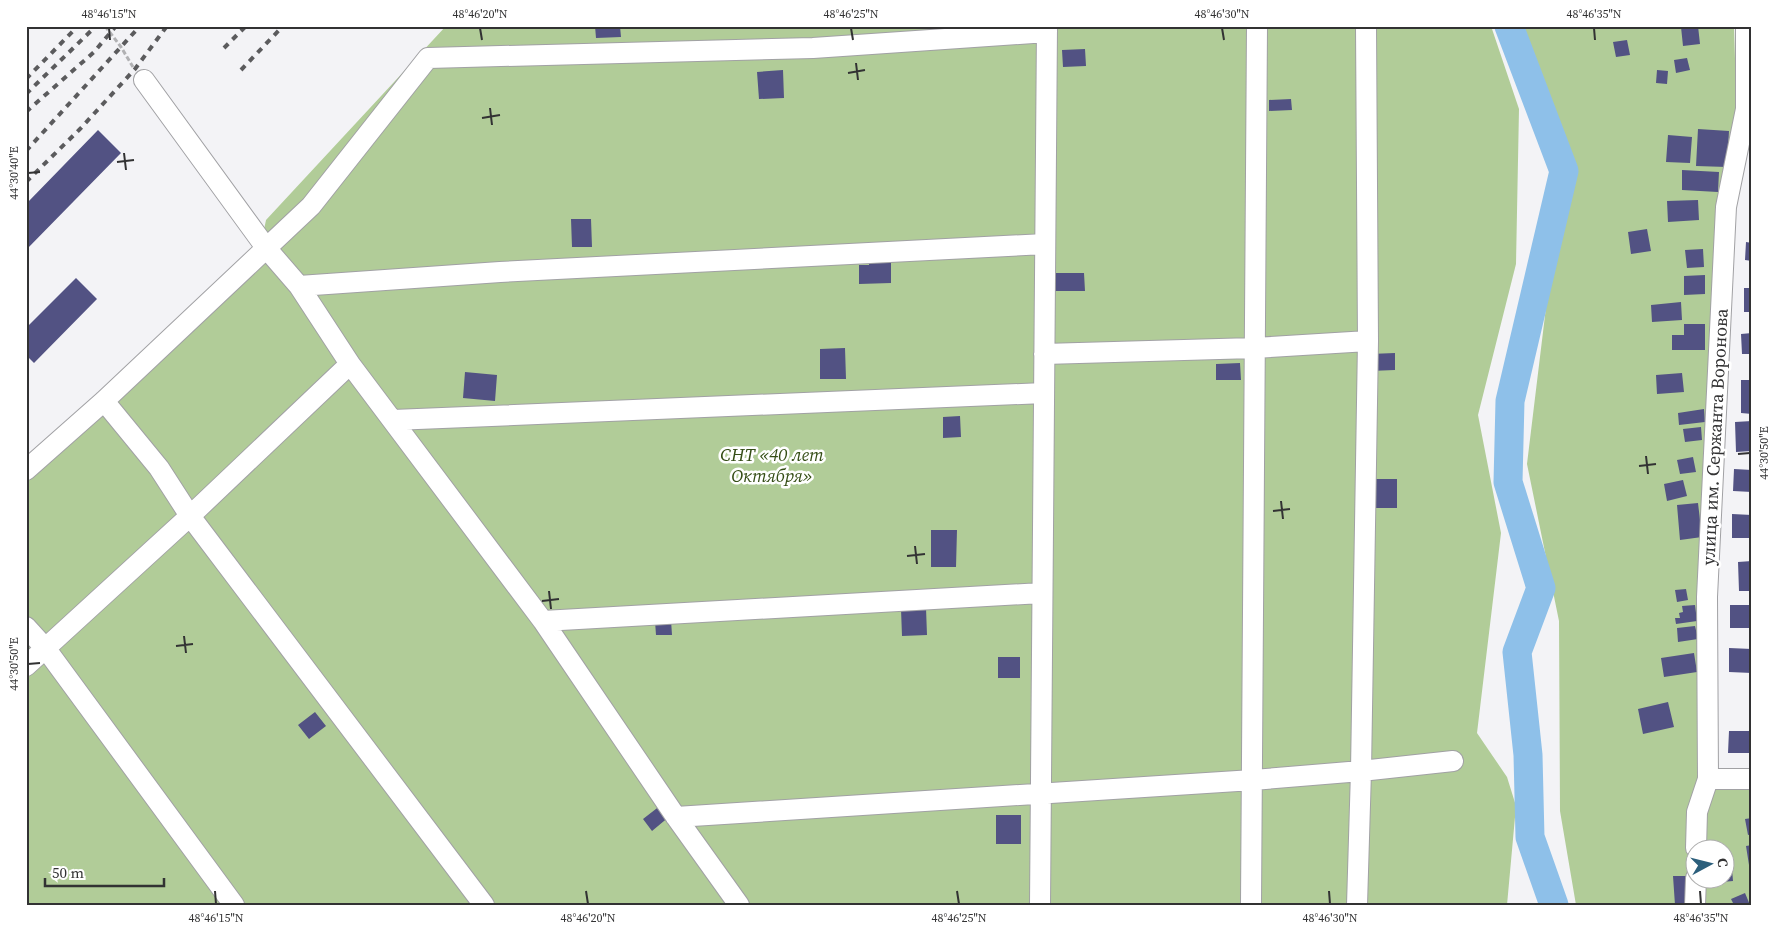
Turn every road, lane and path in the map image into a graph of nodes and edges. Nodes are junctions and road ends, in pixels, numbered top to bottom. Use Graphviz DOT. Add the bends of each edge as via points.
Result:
graph roads {
  1 [pos="105,26"];
  2 [pos="1257,26"];
  3 [pos="1366,26"];
  4 [pos="1746,26"];
  5 [pos="1047,29"];
  6 [pos="144,80"];
  7 [pos="1749,109"];
  8 [pos="1046,244"];
  9 [pos="267,248"];
  10 [pos="299,286"];
  11 [pos="1368,341"];
  12 [pos="1254,348"];
  13 [pos="1044,354"];
  14 [pos="350,364"];
  15 [pos="1044,393"];
  16 [pos="104,401"];
  17 [pos="393,420"];
  18 [pos="26,470"];
  19 [pos="190,516"];
  20 [pos="1042,593"];
  21 [pos="543,621"];
  22 [pos="26,627"];
  23 [pos="46,649"];
  24 [pos="26,666"];
  25 [pos="1453,761"];
  26 [pos="1361,772"];
  27 [pos="1708,779"];
  28 [pos="1752,779"];
  29 [pos="1253,780"];
  30 [pos="1040,795"];
  31 [pos="676,817"];
  32 [pos="1696,838"];
  33 [pos="1696,888"];
  34 [pos="234,905"];
  35 [pos="484,905"];
  36 [pos="739,905"];
  37 [pos="1040,905"];
  38 [pos="1251,905"];
  39 [pos="1357,905"];
  40 [pos="1695,905"];
  1 -- 6 [label="path"];
  2 -- 12 [label="street"];
  3 -- 11 [label="street"];
  4 -- 7 [label="street, улица им. Сержанта Воронова"];
  5 -- 8 [label="street"];
  5 -- 9 [label="street" via="813,48 428,58 311,206"];
  6 -- 9 [label="street"];
  7 -- 27 [label="street, улица им. Сержанта Воронова" via="1726,207 1708,597"];
  8 -- 10 [label="street" via="500,272"];
  8 -- 13 [label="street"];
  9 -- 10 [label="street"];
  9 -- 16 [label="street"];
  10 -- 14 [label="street"];
  11 -- 12 [label="street"];
  11 -- 26 [label="street"];
  12 -- 13 [label="street"];
  12 -- 29 [label="street"];
  13 -- 15 [label="street"];
  14 -- 17 [label="street"];
  14 -- 19 [label="street"];
  15 -- 17 [label="street"];
  15 -- 20 [label="street"];
  16 -- 18 [label="street"];
  16 -- 19 [label="street" via="159,468"];
  17 -- 21 [label="street"];
  19 -- 23 [label="street"];
  19 -- 35 [label="street"];
  20 -- 21 [label="street"];
  20 -- 30 [label="street"];
  21 -- 31 [label="street"];
  22 -- 23 [label="street"];
  23 -- 24 [label="street"];
  23 -- 34 [label="street"];
  25 -- 26 [label="street"];
  26 -- 29 [label="street"];
  26 -- 39 [label="street"];
  27 -- 28 [label="street"];
  27 -- 32 [label="street, улица им. Сержанта Воронова" via="1697,812"];
  29 -- 30 [label="street"];
  29 -- 38 [label="street"];
  30 -- 31 [label="street"];
  30 -- 37 [label="street"];
  31 -- 36 [label="street"];
  33 -- 40 [label="street"];
}
